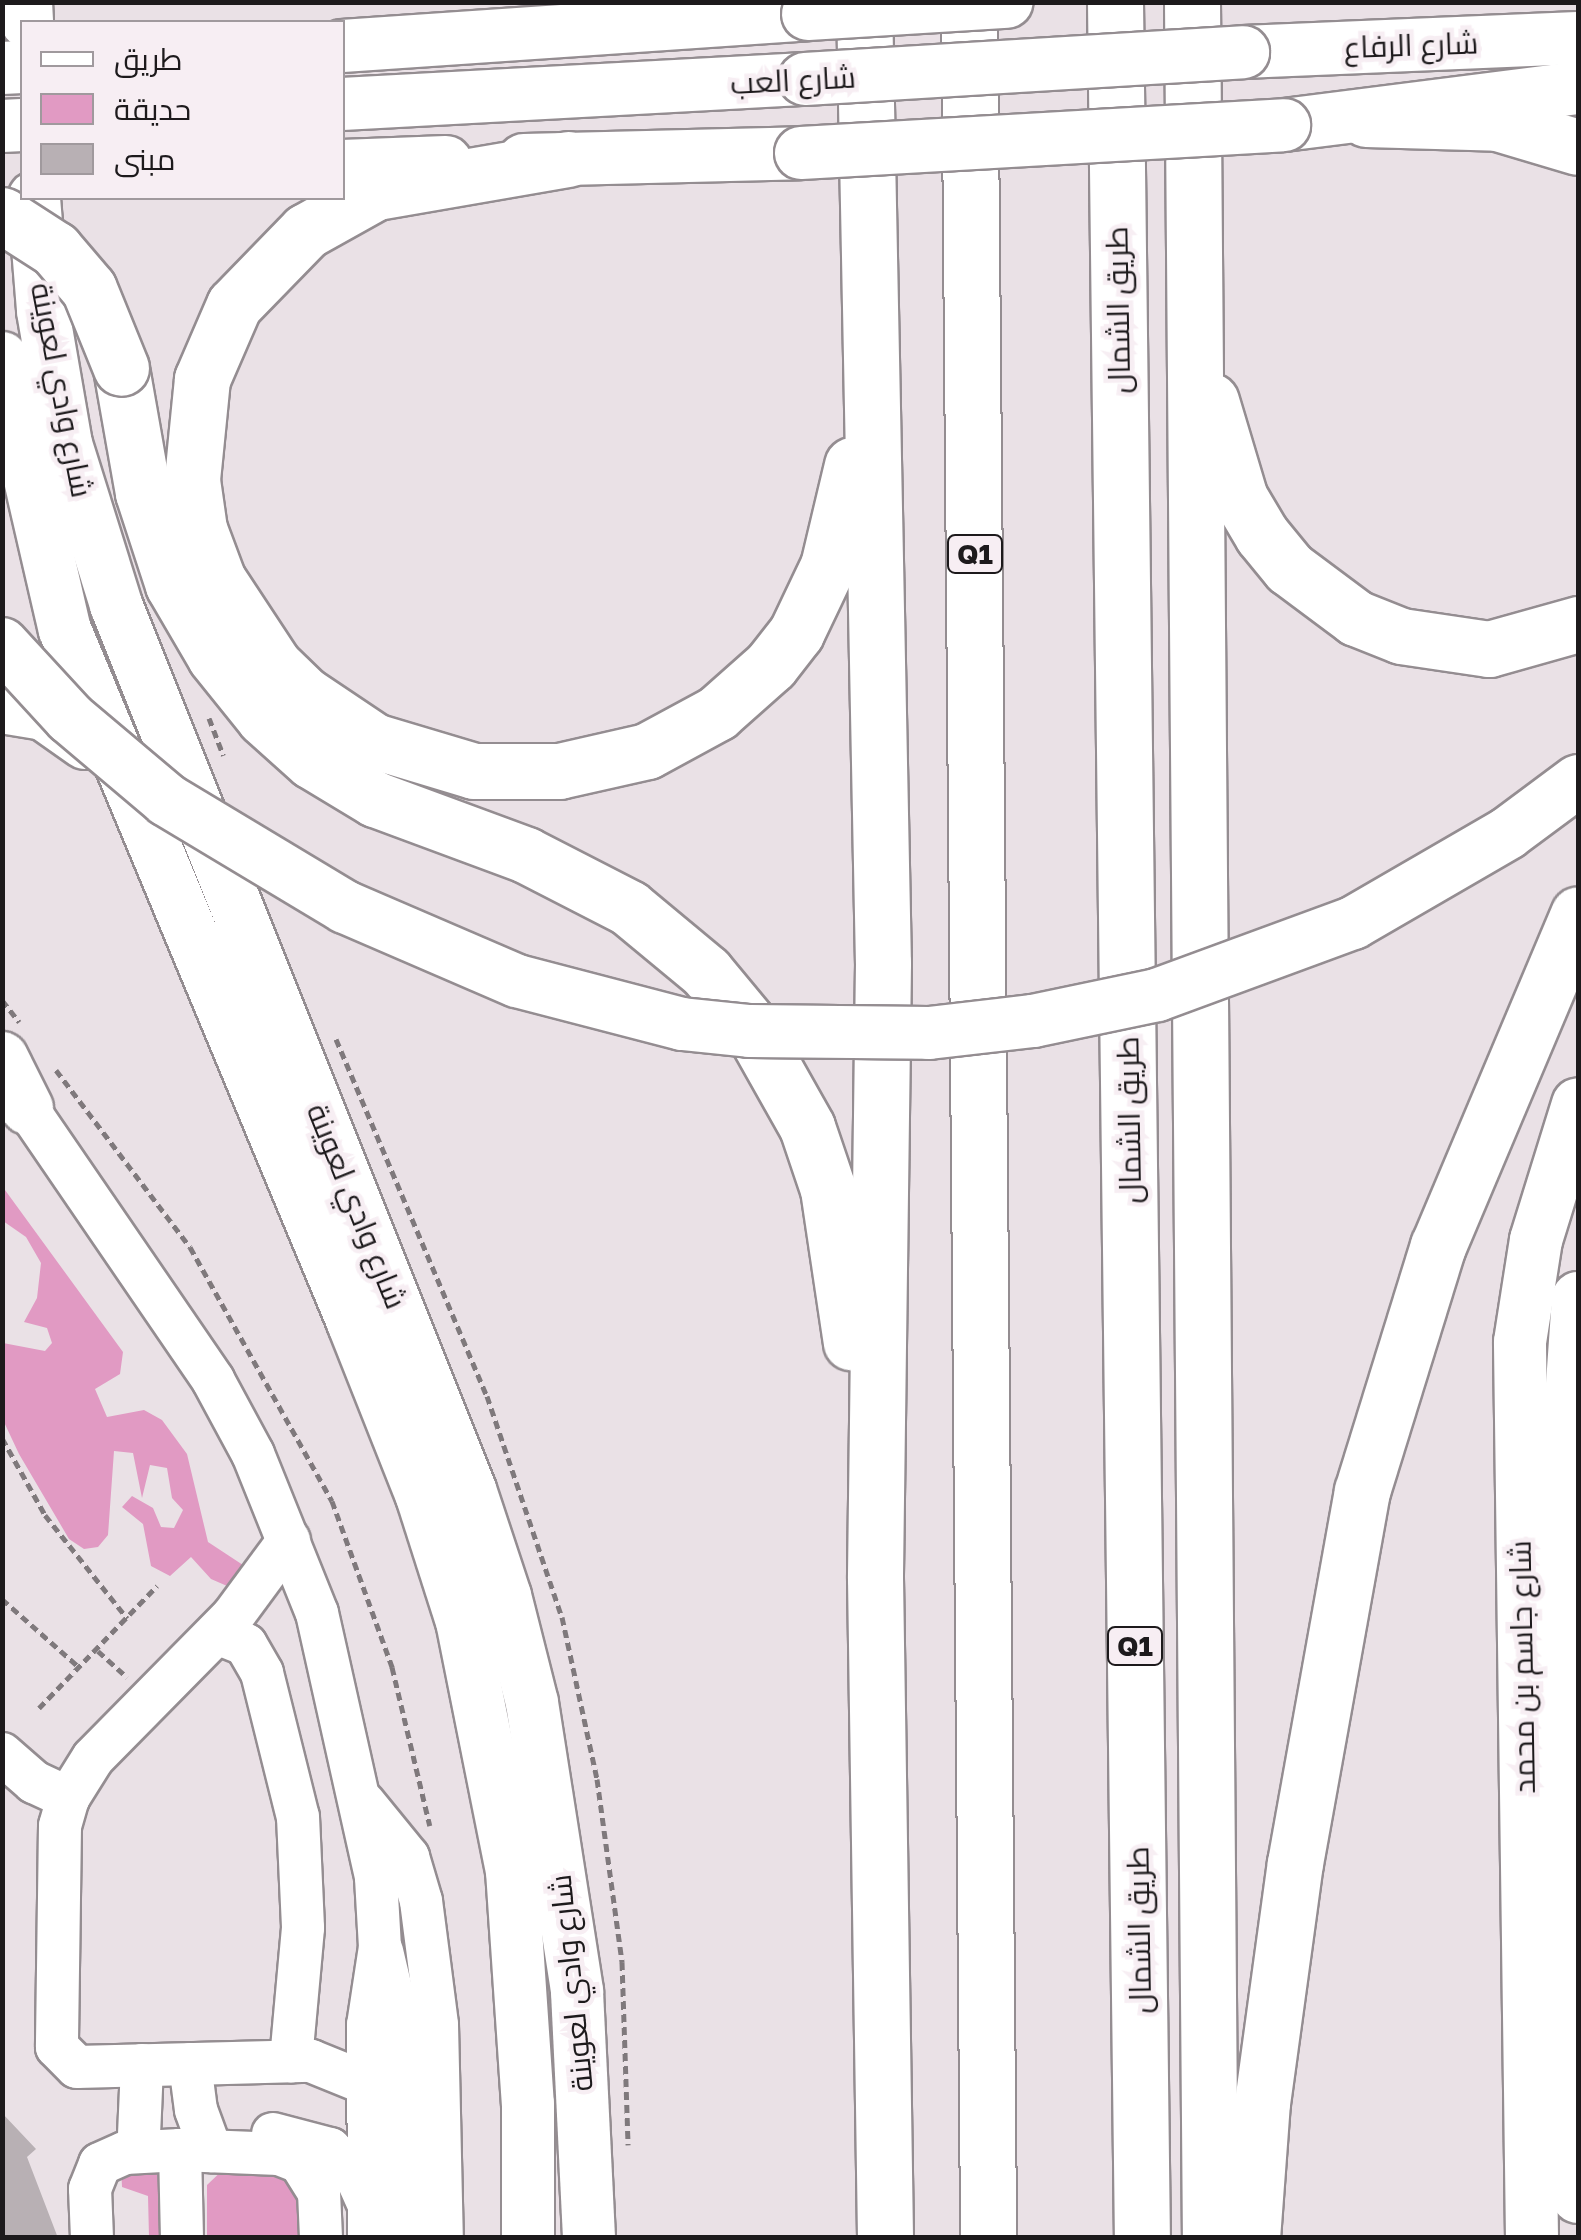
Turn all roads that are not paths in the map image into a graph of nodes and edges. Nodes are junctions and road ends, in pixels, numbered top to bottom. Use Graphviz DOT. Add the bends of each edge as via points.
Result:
graph roads {
  1 [pos="864,2"];
  2 [pos="970,2"];
  3 [pos="1007,2"];
  4 [pos="1115,2"];
  5 [pos="1192,2"];
  6 [pos="1578,38"];
  7 [pos="345,46"];
  8 [pos="1243,52"];
  9 [pos="1578,88"];
  10 [pos="345,104"];
  11 [pos="1366,119"];
  12 [pos="1578,147"];
  13 [pos="568,159"];
  14 [pos="345,166"];
  15 [pos="34,200"];
  16 [pos="2,215"];
  17 [pos="1192,299"];
  18 [pos="871,323"];
  19 [pos="2,358"];
  20 [pos="1578,624"];
  21 [pos="2,644"];
  22 [pos="2,707"];
  23 [pos="1578,781"];
  24 [pos="127,788"];
  25 [pos="1578,914"];
  26 [pos="1578,965"];
  27 [pos="2,1058"];
  28 [pos="1507,1077"];
  29 [pos="11,1098"];
  30 [pos="1578,1104"];
  31 [pos="1578,1298"];
  32 [pos="289,1540"];
  33 [pos="874,1578"];
  34 [pos="217,1633"];
  35 [pos="2,1754"];
  36 [pos="2,1775"];
  37 [pos="364,1803"];
  38 [pos="64,1812"];
  39 [pos="380,1947"];
  40 [pos="291,2060"];
  41 [pos="190,2064"];
  42 [pos="142,2065"];
  43 [pos="370,2084"];
  44 [pos="1578,2123"];
  45 [pos="124,2146"];
  46 [pos="199,2146"];
  47 [pos="1578,2197"];
  48 [pos="369,2221"];
  49 [pos="92,2238"];
  50 [pos="182,2238"];
  51 [pos="202,2238"];
  52 [pos="321,2238"];
  53 [pos="409,2238"];
  54 [pos="442,2238"];
  55 [pos="528,2238"];
  56 [pos="589,2238"];
  57 [pos="885,2238"];
  58 [pos="988,2238"];
  59 [pos="1142,2238"];
  60 [pos="1210,2238"];
  61 [pos="1252,2238"];
  62 [pos="1532,2238"];
  1 -- 18 [label="highway"];
  2 -- 58 [label="highway, Q1"];
  3 -- 7 [label="main road, bridge"];
  4 -- 59 [label="highway, طريق الشمال / Q1"];
  5 -- 17 [label="highway"];
  6 -- 8 [label="main road, شارع الرفاع"];
  8 -- 10 [label="main road, شارع العب, bridge"];
  9 -- 11 [label="main road"];
  11 -- 12 [label="highway" via="1497,123"];
  11 -- 13 [label="main road, bridge" via="801,153"];
  13 -- 14 [label="main road"];
  13 -- 18 [label="highway" via="407,184 339,208 258,274 234,305 202,379 192,480 199,529 218,580 274,665 374,741 474,771 559,771 647,751 745,690 796,633 828,566 852,462"];
  15 -- 56 [label="main road, شارع وادي لعوينة" via="41,294 66,444 110,590 442,1418 505,1596 532,1704 577,1992"];
  16 -- 33 [label="highway, bridge" via="55,249 89,289 121,368 143,493 173,585 216,657 264,718 312,761 375,799 526,855 629,908 706,972 750,1024 807,1127 828,1189 849,1312"];
  17 -- 20 [label="highway" via="1220,444 1240,498 1289,568 1318,594 1371,624 1447,646 1528,643"];
  17 -- 60 [label="highway"];
  18 -- 33 [label="highway" via="882,963"];
  19 -- 24 [label="main road, شارع وادي لعوينة" via="65,630"];
  21 -- 23 [label="main road, bridge" via="70,718 167,800 345,908 517,981 682,1024 750,1031 929,1034 1157,995 1353,923 1508,834"];
  22 -- 24 [label="main road" via="29,707 67,728"];
  24 -- 55 [label="main road, شارع وادي لعوينة" via="354,1322 462,1621 512,1871 528,2104"];
  25 -- 28 [label="highway"];
  26 -- 28 [label="highway"];
  27 -- 29 [label="main road"];
  28 -- 61 [label="highway" via="1412,1318 1362,1491 1294,1863 1262,2103"];
  29 -- 32 [label="lane" via="213,1380"];
  30 -- 62 [label="main road, شارع جاسم بن محمد" via="1536,1240 1520,1342"];
  31 -- 44 [label="main road, شارع جاسم بن محمد" via="1570,1412"];
  32 -- 34 [label="lane"];
  32 -- 37 [label="lane" via="317,1613"];
  33 -- 57 [label="highway"];
  34 -- 38 [label="lane" via="94,1758"];
  34 -- 40 [label="lane" via="246,1645 262,1674 298,1817 303,1928"];
  35 -- 38 [label="lane"];
  36 -- 38 [label="lane"];
  37 -- 39 [label="lane"];
  37 -- 54 [label="lane" via="402,1847 421,1901 437,2025"];
  38 -- 42 [label="lane" via="59,2054 77,2067"];
  39 -- 43 [label="lane" via="369,2012"];
  39 -- 53 [label="lane" via="405,2048"];
  40 -- 41 [label="lane"];
  40 -- 43 [label="lane" via="331,2066"];
  41 -- 42 [label="lane"];
  41 -- 46 [label="lane"];
  42 -- 45 [label="lane"];
  43 -- 48 [label="lane"];
  44 -- 47 [label="main road, شارع جاسم بن محمد"];
  45 -- 46 [label="lane"];
  45 -- 49 [label="lane" via="90,2189"];
  46 -- 48 [label="lane" via="315,2141 344,2161"];
  46 -- 50 [label="lane"];
  46 -- 51 [label="lane"];
  46 -- 52 [label="lane" via="300,2162 318,2192"];
}
